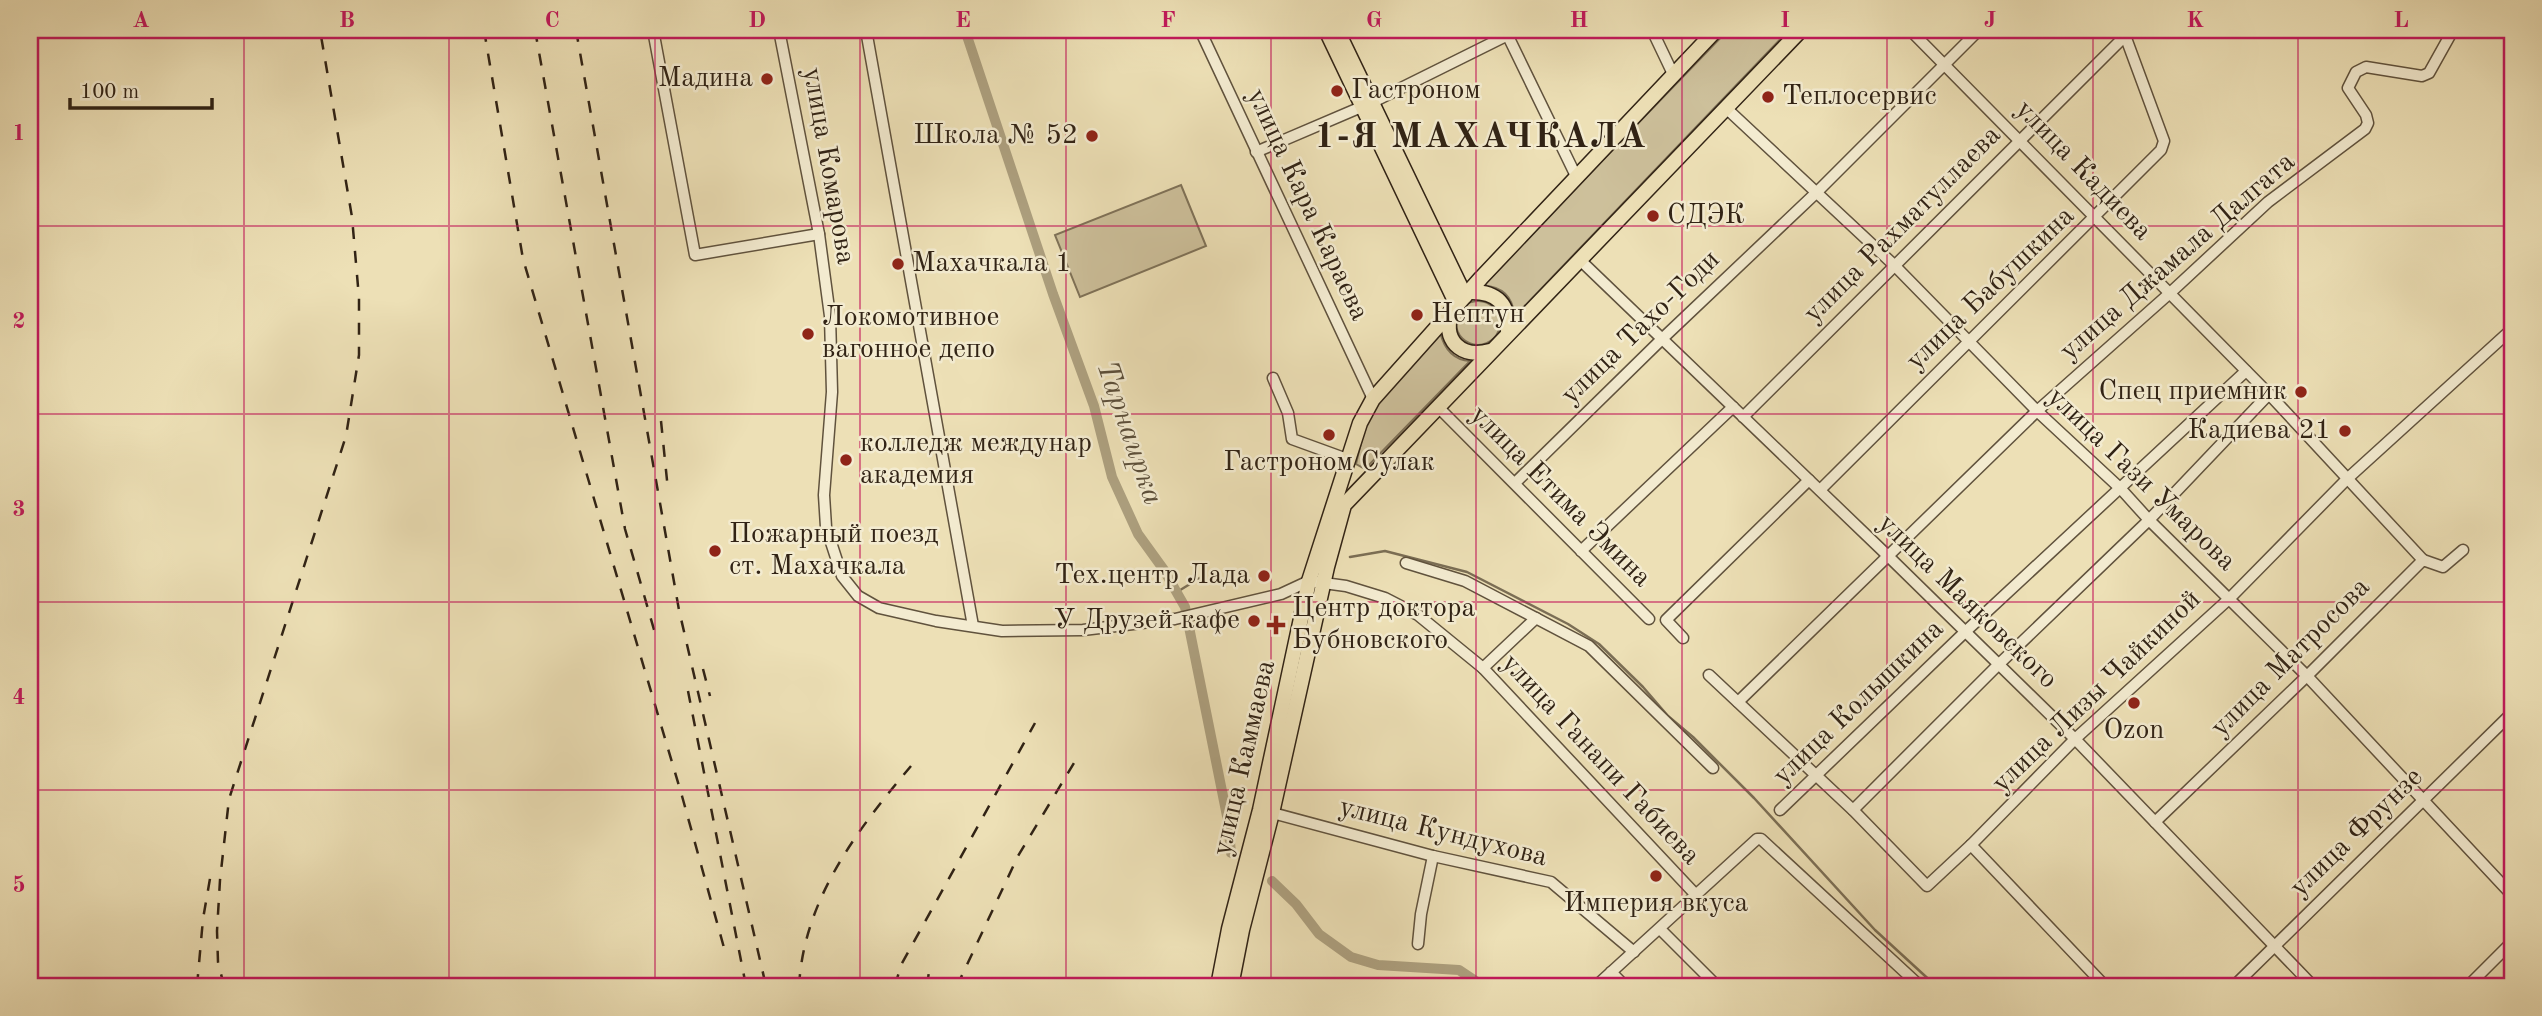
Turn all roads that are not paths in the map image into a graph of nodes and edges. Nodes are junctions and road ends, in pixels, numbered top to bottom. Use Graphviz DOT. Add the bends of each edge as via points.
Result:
graph roads {
  1 [pos="653,30"];
  2 [pos="779,30"];
  3 [pos="866,30"];
  4 [pos="1200,30"];
  5 [pos="1326,30"];
  6 [pos="1337,30"];
  7 [pos="1518,30"];
  8 [pos="1652,30"];
  9 [pos="1716,30"];
  10 [pos="1801,30"];
  11 [pos="1910,30"];
  12 [pos="1979,30"];
  13 [pos="2453,30"];
  14 [pos="1506,32"];
  15 [pos="2124,33"];
  16 [pos="1945,63"];
  17 [pos="1673,74"];
  18 [pos="1368,104"];
  19 [pos="1726,108"];
  20 [pos="2021,141"];
  21 [pos="1256,152"];
  22 [pos="1576,177"];
  23 [pos="1816,192"];
  24 [pos="2096,217"];
  25 [pos="819,234"];
  26 [pos="1579,259"];
  27 [pos="1894,265"];
  28 [pos="2171,293"];
  29 [pos="1461,301"];
  30 [pos="2512,328"];
  31 [pos="1508,333"];
  32 [pos="1663,338"];
  33 [pos="1968,341"];
  34 [pos="1491,351"];
  35 [pos="2246,370"];
  36 [pos="1273,378"];
  37 [pos="2269,394"];
  38 [pos="1373,399"];
  39 [pos="1438,407"];
  40 [pos="1733,407"];
  41 [pos="2037,411"];
  42 [pos="1743,417"];
  43 [pos="1347,459"];
  44 [pos="2347,479"];
  45 [pos="1809,480"];
  46 [pos="1515,483"];
  47 [pos="2121,489"];
  48 [pos="1820,490"];
  49 [pos="1339,503"];
  50 [pos="2149,520"];
  51 [pos="2463,550"];
  52 [pos="1581,551"];
  53 [pos="1887,555"];
  54 [pos="2423,559"];
  55 [pos="1406,563"];
  56 [pos="1316,582"];
  57 [pos="2230,598"];
  58 [pos="1536,618"];
  59 [pos="1650,619"];
  60 [pos="974,626"];
  61 [pos="1965,632"];
  62 [pos="1683,638"];
  63 [pos="1998,665"];
  64 [pos="1483,668"];
  65 [pos="1709,675"];
  66 [pos="2307,676"];
  67 [pos="1738,702"];
  68 [pos="2512,713"];
  69 [pos="2075,739"];
  70 [pos="1713,768"];
  71 [pos="1817,776"];
  72 [pos="2425,799"];
  73 [pos="1780,810"];
  74 [pos="1853,810"];
  75 [pos="1266,811"];
  76 [pos="2155,822"];
  77 [pos="1971,845"];
  78 [pos="1433,856"];
  79 [pos="1696,895"];
  80 [pos="2512,895"];
  81 [pos="1660,929"];
  82 [pos="2512,942"];
  83 [pos="1418,944"];
  84 [pos="2275,945"];
  85 [pos="1634,952"];
  86 [pos="1611,972"];
  87 [pos="1218,986"];
  88 [pos="1231,986"];
  89 [pos="1596,986"];
  90 [pos="1625,986"];
  91 [pos="1717,986"];
  92 [pos="1920,986"];
  93 [pos="2105,986"];
  94 [pos="2234,986"];
  95 [pos="2313,986"];
  96 [pos="2468,986"];
  1 -- 25 [label="street" via="695,255"];
  2 -- 25 [label="street, улица Комарова"];
  3 -- 60 [label="street"];
  4 -- 21 [label="street, улица Кара Караева"];
  5 -- 18 [label="main road"];
  6 -- 18 [label="main road"];
  7 -- 14 [label="street"];
  8 -- 17 [label="street"];
  9 -- 17 [label="main road, улица Каммаева"];
  10 -- 19 [label="main road"];
  11 -- 16 [label="street, улица Кадиева"];
  12 -- 16 [label="street, улица Тахо-Годи"];
  13 -- 28 [label="street, улица Джамала Далгата" via="2429,73 2422,76 2366,67 2357,72 2348,88 2366,115 2365,129 2268,202"];
  14 -- 18 [label="street"];
  14 -- 22 [label="street"];
  15 -- 20 [label="street, улица Рахматуллаева"];
  15 -- 24 [label="street, улица Бабушкина" via="2164,141 2161,150"];
  16 -- 20 [label="street, улица Кадиева"];
  16 -- 23 [label="street, улица Тахо-Годи"];
  17 -- 22 [label="main road, улица Каммаева"];
  18 -- 21 [label="street"];
  18 -- 29 [label="main road"];
  19 -- 23 [label="street, улица Гази Умарова"];
  19 -- 26 [label="main road"];
  20 -- 24 [label="street, улица Кадиева"];
  20 -- 27 [label="street, улица Рахматуллаева"];
  21 -- 38 [label="street, улица Кара Караева"];
  22 -- 29 [label="main road, улица Каммаева"];
  23 -- 27 [label="street, улица Гази Умарова"];
  23 -- 32 [label="street, улица Тахо-Годи"];
  24 -- 28 [label="street, улица Кадиева"];
  24 -- 33 [label="street, улица Бабушкина"];
  25 -- 60 [label="street, улица Комарова" via="831,341 826,527 842,576 858,596 879,608"];
  26 -- 31 [label="main road"];
  26 -- 32 [label="street, улица Маяковского"];
  27 -- 33 [label="street, улица Гази Умарова"];
  27 -- 42 [label="street, улица Рахматуллаева"];
  28 -- 35 [label="street, улица Кадиева"];
  28 -- 41 [label="street, улица Джамала Далгата"];
  29 -- 31 [label="main road" via="1482,292 1495,296 1509,319"];
  29 -- 34 [label="main road" via="1448,321 1449,334 1466,352"];
  29 -- 38 [label="main road, улица Каммаева"];
  30 -- 44 [label="street, улица Лизы Чайкиной"];
  31 -- 34 [label="main road"];
  32 -- 40 [label="street, улица Маяковского"];
  32 -- 46 [label="street, улица Тахо-Годи"];
  33 -- 41 [label="street, улица Гази Умарова"];
  33 -- 48 [label="street, улица Бабушкина"];
  34 -- 39 [label="main road"];
  35 -- 37 [label="street, улица Кадиева"];
  35 -- 47 [label="street, улица Колышкина"];
  36 -- 43 [label="street" via="1288,413 1292,439"];
  37 -- 44 [label="street, улица Кадиева"];
  37 -- 50 [label="street"];
  38 -- 43 [label="main road, улица Каммаева"];
  39 -- 46 [label="street, улица Етима Эмина"];
  39 -- 49 [label="main road"];
  40 -- 42 [label="street, улица Маяковского"];
  40 -- 52 [label="street"];
  41 -- 47 [label="street, улица Гази Умарова"];
  41 -- 53 [label="street, улица Джамала Далгата"];
  42 -- 45 [label="street, улица Маяковского"];
  43 -- 49 [label="main road, улица Каммаева"];
  44 -- 54 [label="street, улица Кадиева"];
  44 -- 57 [label="street, улица Лизы Чайкиной"];
  45 -- 48 [label="street, улица Маяковского"];
  45 -- 62 [label="street, улица Етима Эмина" via="1666,620"];
  46 -- 52 [label="street, улица Етима Эмина"];
  47 -- 50 [label="street, улица Гази Умарова"];
  47 -- 61 [label="street, улица Колышкина"];
  48 -- 53 [label="street, улица Маяковского"];
  49 -- 56 [label="main road, улица Каммаева"];
  50 -- 57 [label="street, улица Гази Умарова"];
  50 -- 63 [label="street"];
  51 -- 54 [label="street" via="2443,567"];
  52 -- 59 [label="street, улица Етима Эмина"];
  53 -- 61 [label="street, улица Маяковского"];
  53 -- 67 [label="street, улица Джамала Далгата"];
  54 -- 66 [label="street, улица Матросова"];
  55 -- 58 [label="street" via="1465,581"];
  56 -- 60 [label="street" via="1175,619 1083,630 1002,631"];
  56 -- 64 [label="street, улица Ганапи Габиева" via="1385,598 1418,615"];
  56 -- 75 [label="main road, улица Каммаева"];
  57 -- 66 [label="street, улица Гази Умарова"];
  57 -- 69 [label="street, улица Лизы Чайкиной"];
  58 -- 64 [label="street"];
  58 -- 70 [label="street" via="1590,646"];
  61 -- 63 [label="street, улица Маяковского"];
  61 -- 71 [label="street, улица Колышкина"];
  63 -- 69 [label="street, улица Маяковского"];
  63 -- 74 [label="street"];
  64 -- 79 [label="street, улица Ганапи Габиева"];
  65 -- 67 [label="street"];
  66 -- 72 [label="street, улица Гази Умарова"];
  66 -- 76 [label="street, улица Матросова"];
  67 -- 71 [label="street"];
  68 -- 72 [label="street, улица Фрунзе"];
  69 -- 76 [label="street, улица Маяковского"];
  69 -- 77 [label="street, улица Лизы Чайкиной"];
  71 -- 73 [label="street, улица Колышкина"];
  71 -- 74 [label="street"];
  72 -- 80 [label="street, улица Гази Умарова"];
  72 -- 84 [label="street, улица Фрунзе"];
  74 -- 77 [label="street, улица Лизы Чайкиной" via="1927,886"];
  75 -- 78 [label="street, улица Кундухова"];
  75 -- 87 [label="main road, улица Каммаева" via="1228,929"];
  75 -- 88 [label="main road, улица Каммаева"];
  76 -- 84 [label="street, улица Маяковского"];
  77 -- 93 [label="street"];
  78 -- 83 [label="street"];
  78 -- 85 [label="street, улица Кундухова" via="1551,882"];
  79 -- 81 [label="street"];
  79 -- 92 [label="street" via="1761,839"];
  81 -- 85 [label="street"];
  81 -- 91 [label="street"];
  82 -- 96 [label="street"];
  84 -- 94 [label="street, улица Фрунзе"];
  84 -- 95 [label="street, улица Маяковского"];
  85 -- 86 [label="street"];
  86 -- 89 [label="street"];
  86 -- 90 [label="street"];
}
